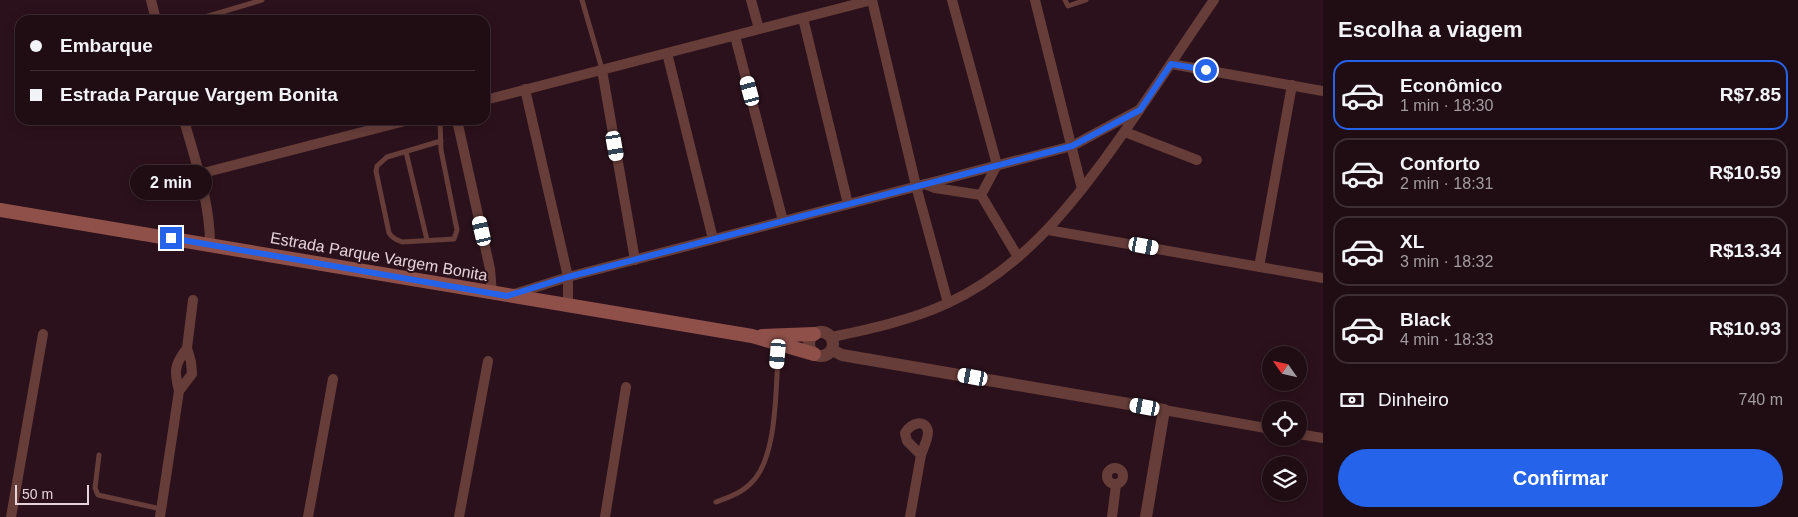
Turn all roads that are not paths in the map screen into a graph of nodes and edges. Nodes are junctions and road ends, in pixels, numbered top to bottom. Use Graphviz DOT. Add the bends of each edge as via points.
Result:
graph roads {
  1 [pos="151,0"];
  2 [pos="262,0"];
  3 [pos="582,0"];
  4 [pos="751,0"];
  5 [pos="872,0"];
  6 [pos="952,0"];
  7 [pos="1065,0"];
  8 [pos="1086,0"];
  9 [pos="1214,0"];
  10 [pos="1037,1"];
  11 [pos="155,15"];
  12 [pos="212,15"];
  13 [pos="803,18"];
  14 [pos="759,29"];
  15 [pos="735,36"];
  16 [pos="667,53"];
  17 [pos="1171,64"];
  18 [pos="602,70"];
  19 [pos="1292,85"];
  20 [pos="525,89"];
  21 [pos="1323,91"];
  22 [pos="490,99"];
  23 [pos="1140,110"];
  24 [pos="185,125"];
  25 [pos="390,125"];
  26 [pos="440,125"];
  27 [pos="457,125"];
  28 [pos="1124,132"];
  29 [pos="441,141"];
  30 [pos="1072,146"];
  31 [pos="406,152"];
  32 [pos="1197,160"];
  33 [pos="997,166"];
  34 [pos="199,174"];
  35 [pos="920,185"];
  36 [pos="1082,189"];
  37 [pos="981,195"];
  38 [pos="848,204"];
  39 [pos="0,210"];
  40 [pos="783,221"];
  41 [pos="1048,230"];
  42 [pos="427,240"];
  43 [pos="712,240"];
  44 [pos="210,244"];
  45 [pos="1018,257"];
  46 [pos="635,260"];
  47 [pos="1259,267"];
  48 [pos="568,277"];
  49 [pos="1323,278"];
  50 [pos="492,293"];
  51 [pos="507,296"];
  52 [pos="193,300"];
  53 [pos="948,304"];
  54 [pos="568,306"];
  55 [pos="43,334"];
  56 [pos="814,334"];
  57 [pos="752,336"];
  58 [pos="832,343"];
  59 [pos="779,344"];
  60 [pos="187,348"];
  61 [pos="814,354"];
  62 [pos="488,361"];
  63 [pos="333,379"];
  64 [pos="626,387"];
  65 [pos="179,391"];
  66 [pos="1164,410"];
  67 [pos="1262,427"];
  68 [pos="1307,435"];
  69 [pos="1323,438"];
  70 [pos="99,455"];
  71 [pos="921,455"];
  72 [pos="1116,484"];
  73 [pos="716,502"];
  74 [pos="160,513"];
  75 [pos="12,517"];
  76 [pos="308,517"];
  77 [pos="459,517"];
  78 [pos="604,517"];
  79 [pos="910,517"];
  80 [pos="1112,517"];
  81 [pos="1146,517"];
  1 -- 11 [label="street"];
  2 -- 12 [label="lane"];
  3 -- 18 [label="lane"];
  4 -- 14 [label="street"];
  5 -- 13 [label="street"];
  5 -- 35 [label="street"];
  6 -- 33 [label="street"];
  7 -- 8 [label="lane" via="1068,6"];
  9 -- 17 [label="street"];
  10 -- 30 [label="street"];
  13 -- 14 [label="street"];
  13 -- 38 [label="street"];
  14 -- 15 [label="street"];
  15 -- 16 [label="street"];
  15 -- 40 [label="street"];
  16 -- 18 [label="street"];
  16 -- 43 [label="street"];
  17 -- 19 [label="street"];
  17 -- 23 [label="street"];
  18 -- 20 [label="street"];
  18 -- 46 [label="street"];
  19 -- 21 [label="street"];
  19 -- 47 [label="street"];
  20 -- 22 [label="street"];
  20 -- 48 [label="street"];
  23 -- 28 [label="street"];
  23 -- 30 [label="street"];
  24 -- 34 [label="street"];
  25 -- 34 [label="street"];
  26 -- 29 [label="lane"];
  27 -- 50 [label="street" via="490,269"];
  28 -- 32 [label="street"];
  28 -- 36 [label="street"];
  29 -- 31 [label="lane"];
  29 -- 42 [label="lane" via="456,235 454,239"];
  30 -- 33 [label="street"];
  30 -- 36 [label="street"];
  31 -- 42 [label="lane"];
  31 -- 42 [label="lane" via="387,157 376,170 389,233 402,242"];
  33 -- 35 [label="street"];
  33 -- 37 [label="street"];
  34 -- 44 [label="street" via="210,222"];
  35 -- 37 [label="street"];
  35 -- 38 [label="street"];
  35 -- 53 [label="street"];
  36 -- 41 [label="street"];
  37 -- 45 [label="street"];
  38 -- 40 [label="street"];
  39 -- 44 [label="main road, Estrada Parque Vargem Bonita"];
  40 -- 43 [label="street"];
  41 -- 45 [label="street"];
  41 -- 47 [label="street"];
  43 -- 46 [label="street"];
  44 -- 50 [label="main road, Estrada Parque Vargem Bonita"];
  45 -- 53 [label="street"];
  46 -- 48 [label="street"];
  47 -- 49 [label="street"];
  48 -- 51 [label="street"];
  48 -- 54 [label="street"];
  50 -- 51 [label="main road, Estrada Parque Vargem Bonita"];
  51 -- 54 [label="main road, Estrada Parque Vargem Bonita"];
  52 -- 60 [label="street"];
  53 -- 58 [label="street"];
  54 -- 57 [label="main road, Estrada Parque Vargem Bonita"];
  55 -- 75 [label="street"];
  56 -- 57 [label="main road, Estrada Parque Vargem Bonita"];
  56 -- 58 [label="street" via="824,332"];
  56 -- 61 [label="street" via="809,343"];
  57 -- 59 [label="main road, Estrada Parque Vargem Bonita"];
  58 -- 61 [label="street" via="826,355"];
  58 -- 66 [label="street" via="842,355"];
  59 -- 61 [label="main road, Estrada Parque Vargem Bonita"];
  59 -- 73 [label="lane" via="776,413 763,466 747,487"];
  60 -- 65 [label="street" via="176,366"];
  60 -- 65 [label="street" via="192,374"];
  62 -- 77 [label="street"];
  63 -- 76 [label="street"];
  64 -- 78 [label="street"];
  65 -- 74 [label="street"];
  66 -- 67 [label="street"];
  66 -- 81 [label="street"];
  68 -- 69 [label="street"];
  70 -- 74 [label="lane" via="95,488 98,495"];
  71 -- 79 [label="street"];
  72 -- 80 [label="street"];
}
